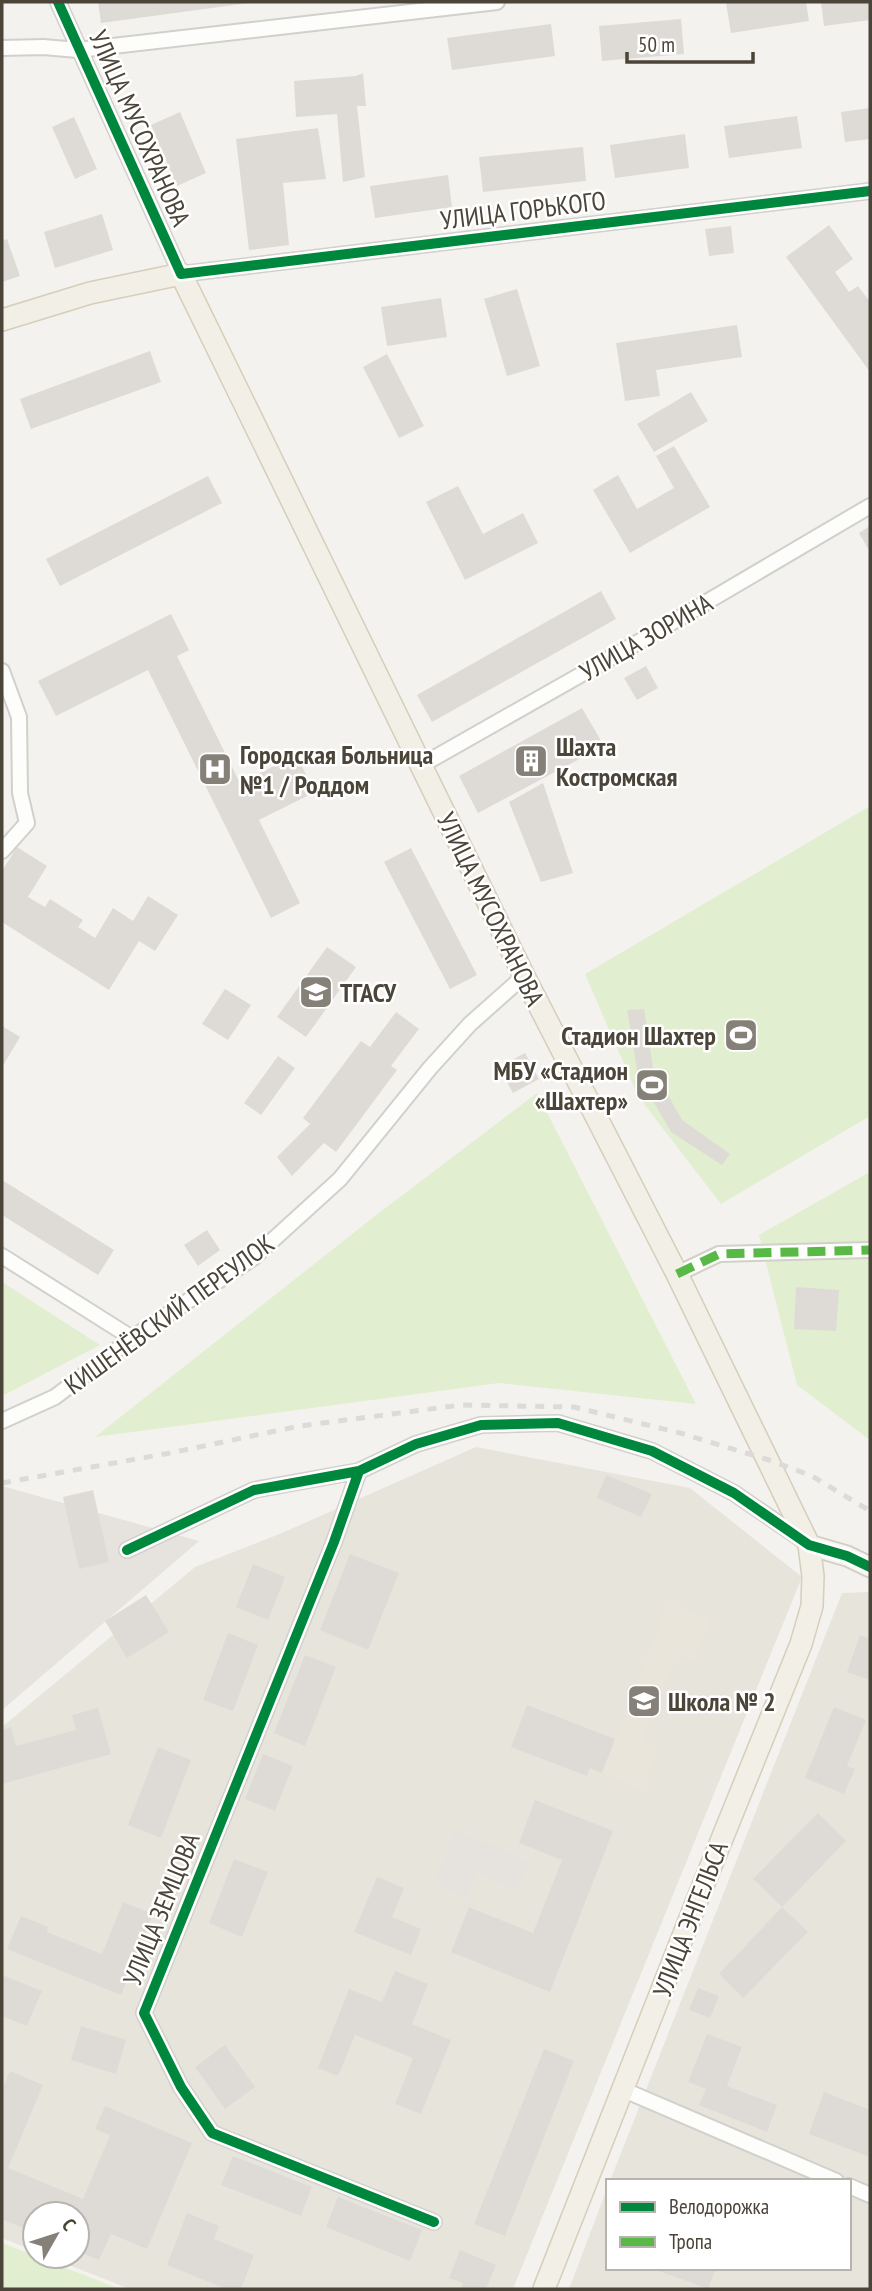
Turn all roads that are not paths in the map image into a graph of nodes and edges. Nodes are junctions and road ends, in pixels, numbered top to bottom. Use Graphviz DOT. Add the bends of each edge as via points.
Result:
graph roads {
  1 [pos="58,2"];
  2 [pos="497,2"];
  3 [pos="2,48"];
  4 [pos="78,50"];
  5 [pos="870,191"];
  6 [pos="181,274"];
  7 [pos="2,320"];
  8 [pos="870,506"];
  9 [pos="2,671"];
  10 [pos="420,766"];
  11 [pos="2,851"];
  12 [pos="524,976"];
  13 [pos="870,1250"];
  14 [pos="2,1256"];
  15 [pos="677,1275"];
  16 [pos="131,1338"];
  17 [pos="2,1421"];
  18 [pos="359,1471"];
  19 [pos="809,1545"];
  20 [pos="127,1550"];
  21 [pos="870,1567"];
  22 [pos="624,2090"];
  23 [pos="831,2179"];
  24 [pos="851,2187"];
  25 [pos="870,2195"];
  26 [pos="434,2221"];
  27 [pos="544,2289"];
  1 -- 4 [label="street, УЛИЦА МУСОХРАНОВА"];
  2 -- 4 [label="street"];
  3 -- 4 [label="street"];
  4 -- 6 [label="street, УЛИЦА МУСОХРАНОВА"];
  5 -- 6 [label="street, УЛИЦА ГОРЬКОГО"];
  6 -- 7 [label="main road, УЛИЦА ГОРЬКОГО" via="90,293"];
  6 -- 10 [label="main road, УЛИЦА МУСОХРАНОВА"];
  8 -- 10 [label="street, УЛИЦА ЗОРИНА"];
  9 -- 11 [label="street" via="19,717 20,793 27,823"];
  10 -- 12 [label="main road, УЛИЦА МУСОХРАНОВА"];
  12 -- 15 [label="main road, УЛИЦА МУСОХРАНОВА"];
  12 -- 16 [label="street, КИШЕНЁВСКИЙ ПЕРЕУЛОК" via="470,1024 340,1178 253,1258"];
  13 -- 15 [label="street" via="719,1254"];
  14 -- 16 [label="street"];
  15 -- 19 [label="main road, УЛИЦА МУСОХРАНОВА"];
  16 -- 17 [label="street, КИШЕНЁВСКИЙ ПЕРЕУЛОК" via="55,1397"];
  18 -- 19 [label="street" via="416,1444 481,1424 558,1423 652,1451 734,1493"];
  18 -- 20 [label="street" via="254,1490"];
  18 -- 26 [label="street, УЛИЦА ЗЕМЦОВА" via="144,2013 181,2087 212,2133"];
  19 -- 21 [label="street"];
  19 -- 22 [label="main road, УЛИЦА ЭНГЕЛЬСА" via="812,1606 801,1644"];
  22 -- 23 [label="street"];
  22 -- 27 [label="main road, УЛИЦА ЭНГЕЛЬСА"];
  24 -- 25 [label="street"];
}
